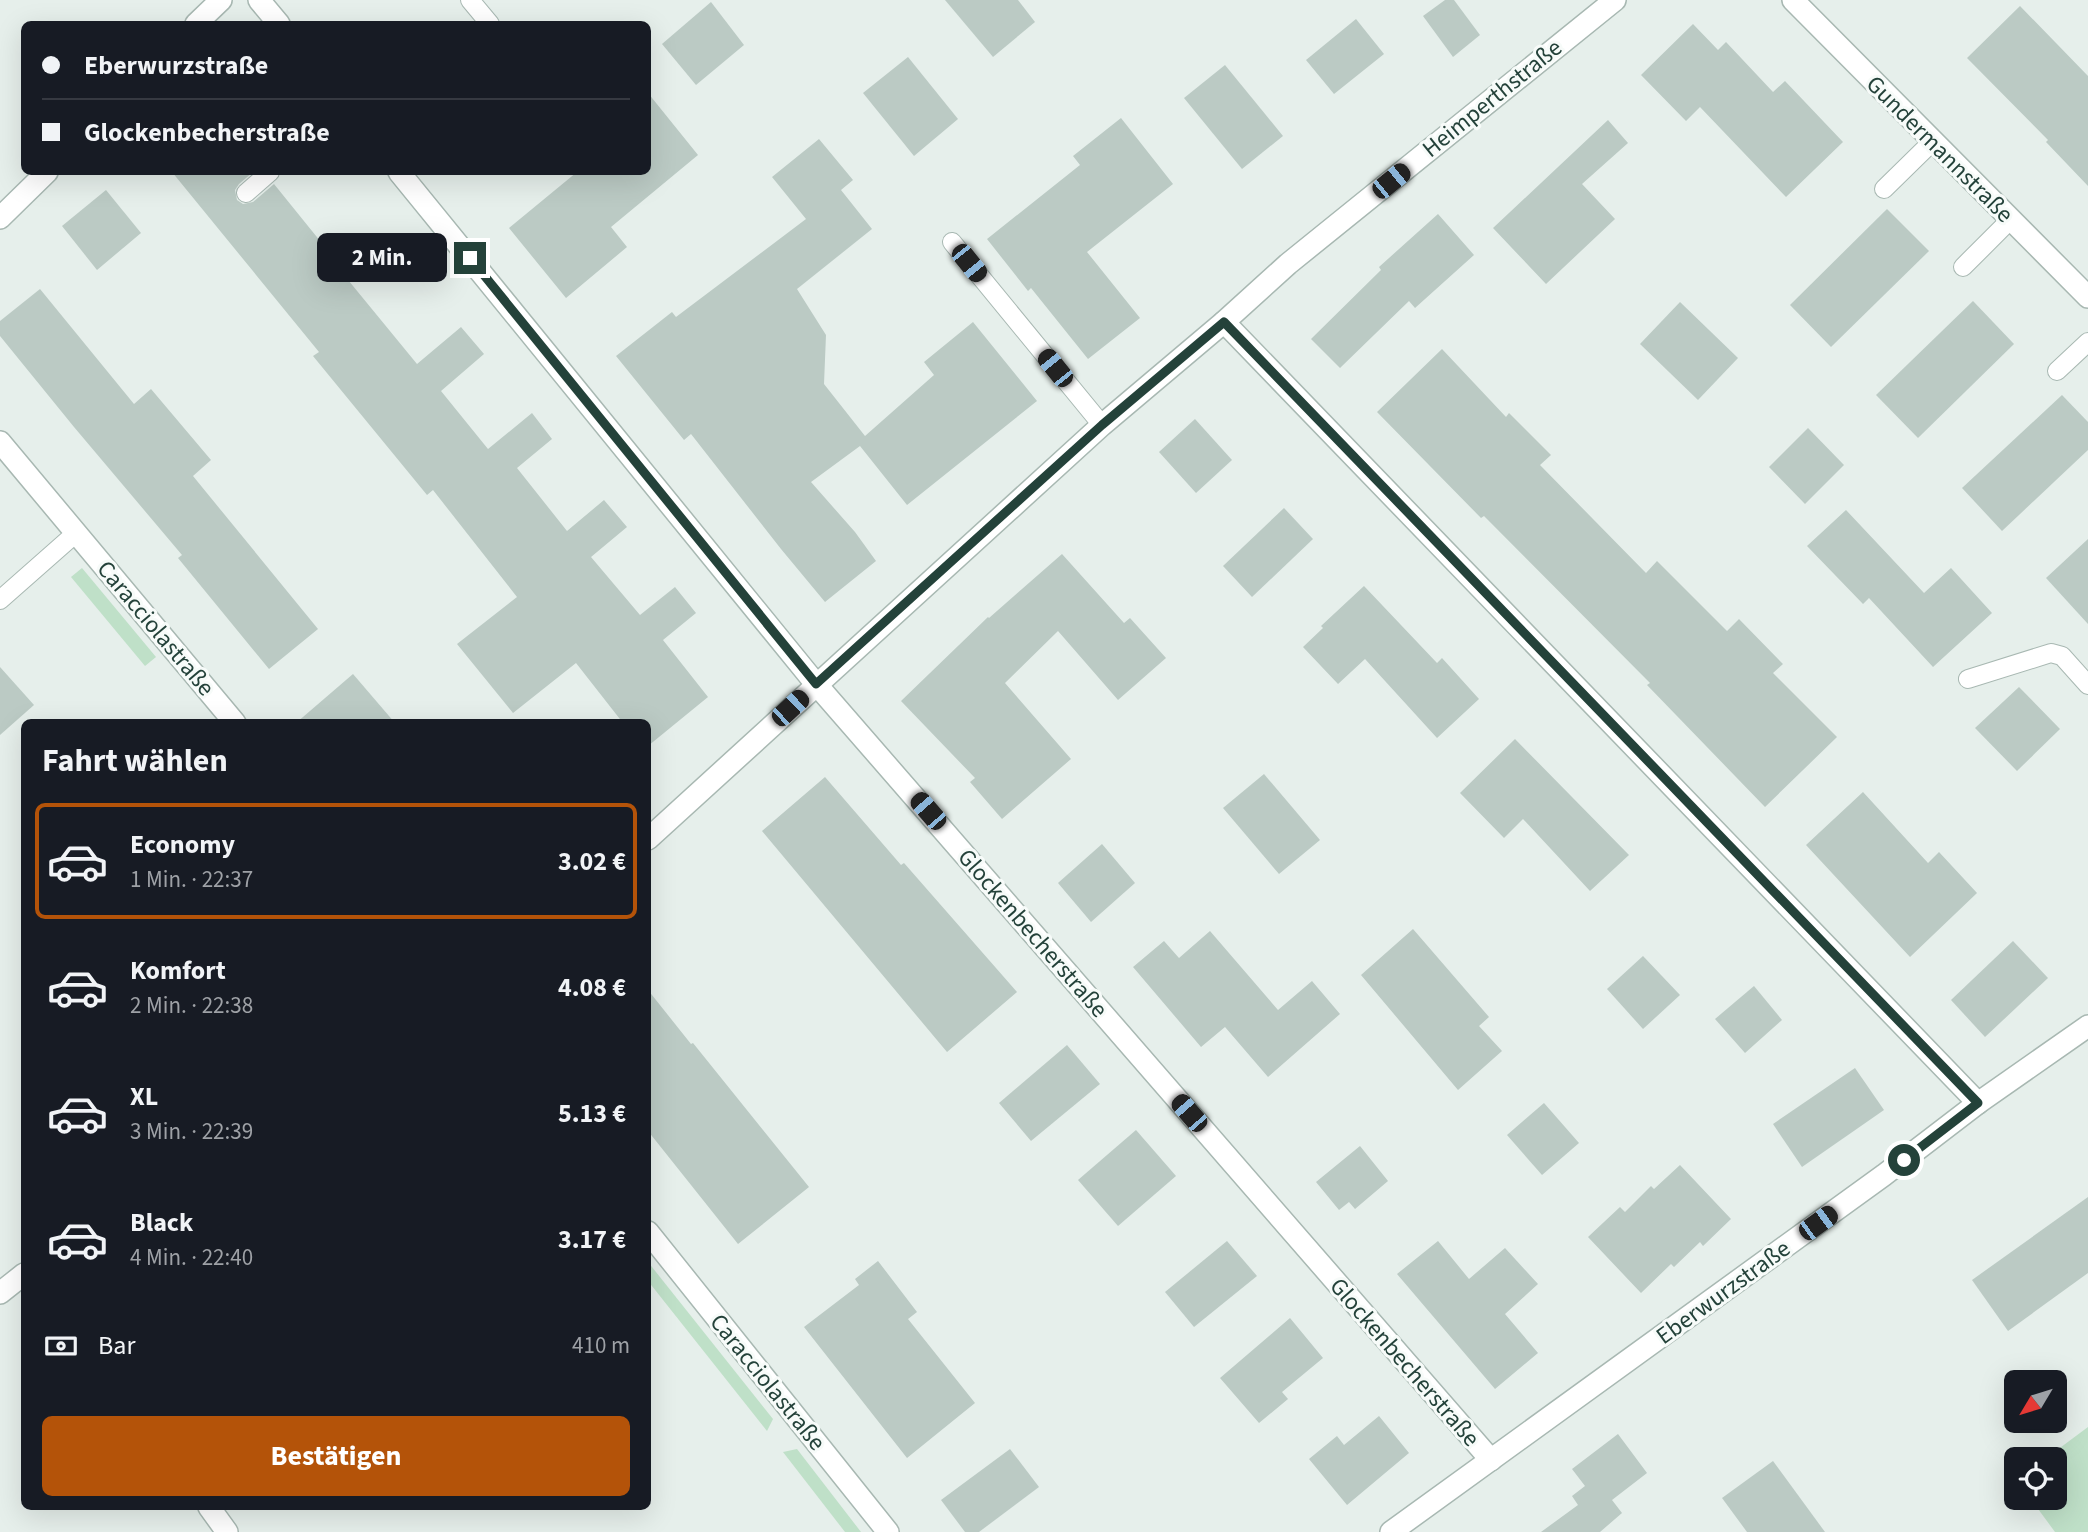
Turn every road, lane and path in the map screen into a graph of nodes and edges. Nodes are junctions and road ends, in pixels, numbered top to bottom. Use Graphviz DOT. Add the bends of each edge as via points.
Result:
graph roads {
  1 [pos="221,0"];
  2 [pos="259,0"];
  3 [pos="470,0"];
  4 [pos="1615,0"];
  5 [pos="1793,0"];
  6 [pos="199,21"];
  7 [pos="276,21"];
  8 [pos="488,21"];
  9 [pos="1933,141"];
  10 [pos="44,175"];
  11 [pos="267,175"];
  12 [pos="401,175"];
  13 [pos="1884,189"];
  14 [pos="246,193"];
  15 [pos="0,218"];
  16 [pos="2011,219"];
  17 [pos="952,243"];
  18 [pos="1963,267"];
  19 [pos="2088,297"];
  20 [pos="1224,322"];
  21 [pos="2088,342"];
  22 [pos="2057,371"];
  23 [pos="1102,425"];
  24 [pos="0,442"];
  25 [pos="76,533"];
  26 [pos="0,600"];
  27 [pos="1968,679"];
  28 [pos="816,684"];
  29 [pos="2088,685"];
  30 [pos="232,719"];
  31 [pos="651,836"];
  32 [pos="2088,1026"];
  33 [pos="1978,1103"];
  34 [pos="651,1237"];
  35 [pos="21,1276"];
  36 [pos="0,1293"];
  37 [pos="1491,1460"];
  38 [pos="211,1510"];
  39 [pos="227,1532"];
  40 [pos="888,1532"];
  41 [pos="1391,1532"];
  1 -- 6 [label="street"];
  2 -- 7 [label="street"];
  3 -- 8 [label="lane"];
  4 -- 20 [label="street, Heimperthstraße" via="1288,264"];
  5 -- 9 [label="street, Gundermannstraße"];
  9 -- 13 [label="lane"];
  9 -- 16 [label="street, Gundermannstraße"];
  10 -- 15 [label="street"];
  11 -- 14 [label="lane"];
  12 -- 28 [label="street, Glockenbecherstraße"];
  16 -- 18 [label="lane"];
  16 -- 19 [label="street, Gundermannstraße"];
  17 -- 23 [label="lane"];
  20 -- 23 [label="street, Heimperthstraße"];
  20 -- 33 [label="street"];
  21 -- 22 [label="lane"];
  23 -- 28 [label="street, Heimperthstraße"];
  24 -- 25 [label="street, Caracciolastraße"];
  25 -- 26 [label="lane"];
  25 -- 30 [label="street, Caracciolastraße"];
  27 -- 29 [label="lane" via="2051,653 2062,656"];
  28 -- 31 [label="street, Heimperthstraße"];
  28 -- 37 [label="street, Glockenbecherstraße"];
  32 -- 33 [label="street, Eberwurzstraße"];
  33 -- 37 [label="street, Eberwurzstraße"];
  34 -- 40 [label="street, Caracciolastraße"];
  35 -- 36 [label="street"];
  37 -- 41 [label="street, Eberwurzstraße"];
  38 -- 39 [label="street"];
}
